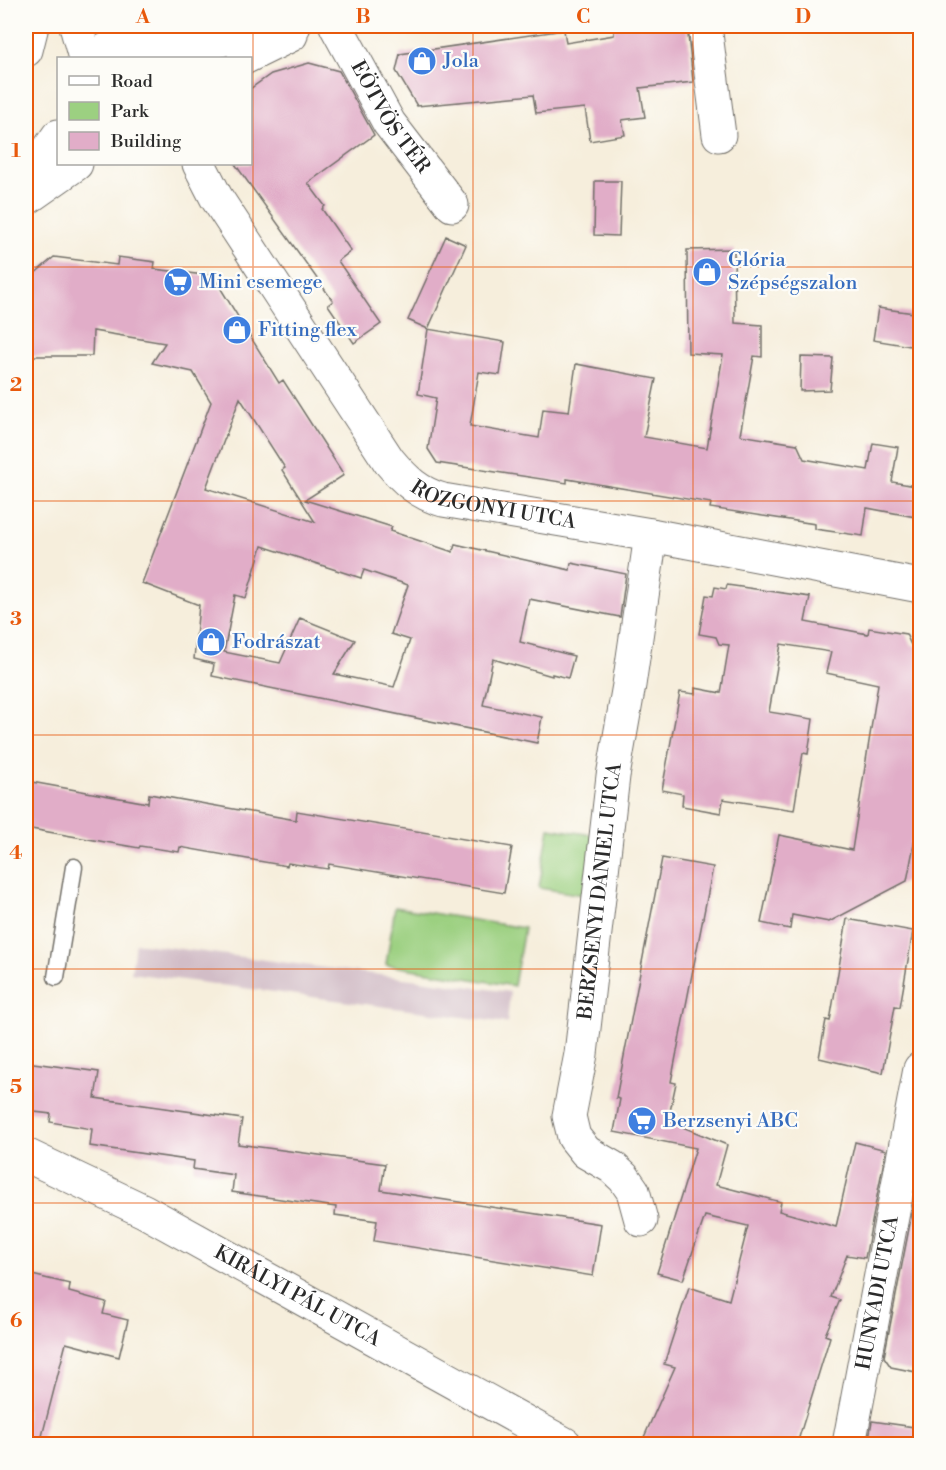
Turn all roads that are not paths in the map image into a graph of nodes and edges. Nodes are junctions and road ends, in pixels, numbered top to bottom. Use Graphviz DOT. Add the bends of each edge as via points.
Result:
graph roads {
  1 [pos="33,26"];
  2 [pos="76,26"];
  3 [pos="294,26"];
  4 [pos="308,26"];
  5 [pos="336,26"];
  6 [pos="705,26"];
  7 [pos="145,44"];
  8 [pos="26,50"];
  9 [pos="85,57"];
  10 [pos="95,57"];
  11 [pos="246,57"];
  12 [pos="719,135"];
  13 [pos="57,137"];
  14 [pos="75,165"];
  15 [pos="177,165"];
  16 [pos="200,165"];
  17 [pos="26,182"];
  18 [pos="216,197"];
  19 [pos="26,199"];
  20 [pos="452,205"];
  21 [pos="651,535"];
  22 [pos="921,586"];
  23 [pos="74,867"];
  24 [pos="56,977"];
  25 [pos="921,1070"];
  26 [pos="26,1155"];
  27 [pos="641,1220"];
  28 [pos="564,1444"];
  29 [pos="849,1444"];
  1 -- 8 [label="street"];
  2 -- 9 [label="street"];
  3 -- 7 [label="street" via="251,30 193,47"];
  4 -- 11 [label="street"];
  5 -- 20 [label="street, EÖTVÖS TÉR" via="389,123"];
  6 -- 12 [label="street"];
  7 -- 10 [label="street" via="116,44"];
  13 -- 17 [label="street"];
  14 -- 19 [label="street"];
  15 -- 18 [label="street, ROZGONYI UTCA"];
  16 -- 18 [label="street, ROZGONYI UTCA"];
  18 -- 21 [label="street, ROZGONYI UTCA" via="389,461 416,489 443,500"];
  21 -- 22 [label="street, ROZGONYI UTCA"];
  21 -- 27 [label="street, BERZSENYI DÁNIEL UTCA" via="614,776 581,1054 569,1116 574,1137 586,1152 624,1178 633,1191"];
  23 -- 24 [label="lane"];
  25 -- 29 [label="street, HUNYADI UTCA"];
  26 -- 28 [label="street, KIRÁLYI PÁL UTCA" via="144,1211"];
}
